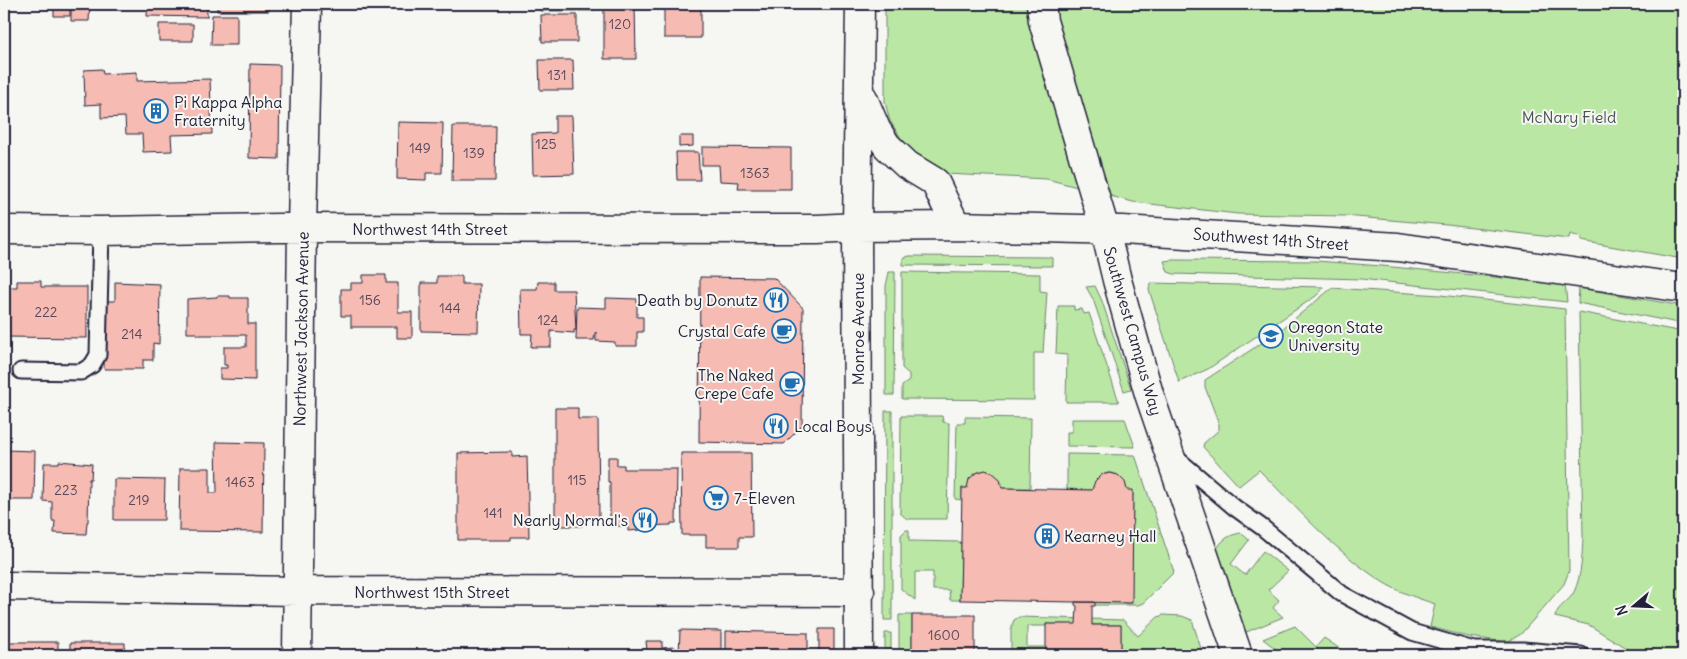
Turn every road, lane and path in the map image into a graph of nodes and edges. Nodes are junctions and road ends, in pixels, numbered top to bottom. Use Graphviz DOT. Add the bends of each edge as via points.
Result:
graph roads {
  1 [pos="307,4"];
  2 [pos="860,4"];
  3 [pos="1041,4"];
  4 [pos="858,87"];
  5 [pos="956,226"];
  6 [pos="857,227"];
  7 [pos="302,228"];
  8 [pos="4,230"];
  9 [pos="1105,230"];
  10 [pos="101,231"];
  11 [pos="1683,288"];
  12 [pos="22,372"];
  13 [pos="1168,451"];
  14 [pos="4,586"];
  15 [pos="299,591"];
  16 [pos="860,592"];
  17 [pos="297,655"];
  18 [pos="859,655"];
  19 [pos="1238,655"];
  20 [pos="1581,655"];
  1 -- 7 [label="street, Northwest Jackson Avenue"];
  2 -- 4 [label="street, Monroe Avenue"];
  3 -- 9 [label="street, Southwest Campus Way"];
  4 -- 5 [label="street" via="887,146 907,165 935,182"];
  4 -- 6 [label="street, Monroe Avenue"];
  5 -- 6 [label="street, Southwest 14th Street"];
  5 -- 9 [label="street, Southwest 14th Street"];
  6 -- 7 [label="street, Northwest 14th Street"];
  6 -- 16 [label="street, Monroe Avenue"];
  7 -- 10 [label="street, Northwest 14th Street"];
  7 -- 15 [label="street, Northwest Jackson Avenue"];
  8 -- 10 [label="street, Northwest 14th Street"];
  9 -- 11 [label="street, Southwest 14th Street" via="1398,247"];
  9 -- 13 [label="street, Southwest Campus Way" via="1148,394"];
  10 -- 12 [label="lane" via="98,354 95,360 81,372"];
  13 -- 19 [label="street, Southwest Campus Way"];
  13 -- 20 [label="lane" via="1342,594 1412,632 1474,650"];
  14 -- 15 [label="street, Northwest 15th Street"];
  15 -- 16 [label="street, Northwest 15th Street"];
  15 -- 17 [label="street, Northwest Jackson Avenue"];
  16 -- 18 [label="street, Monroe Avenue"];
}
